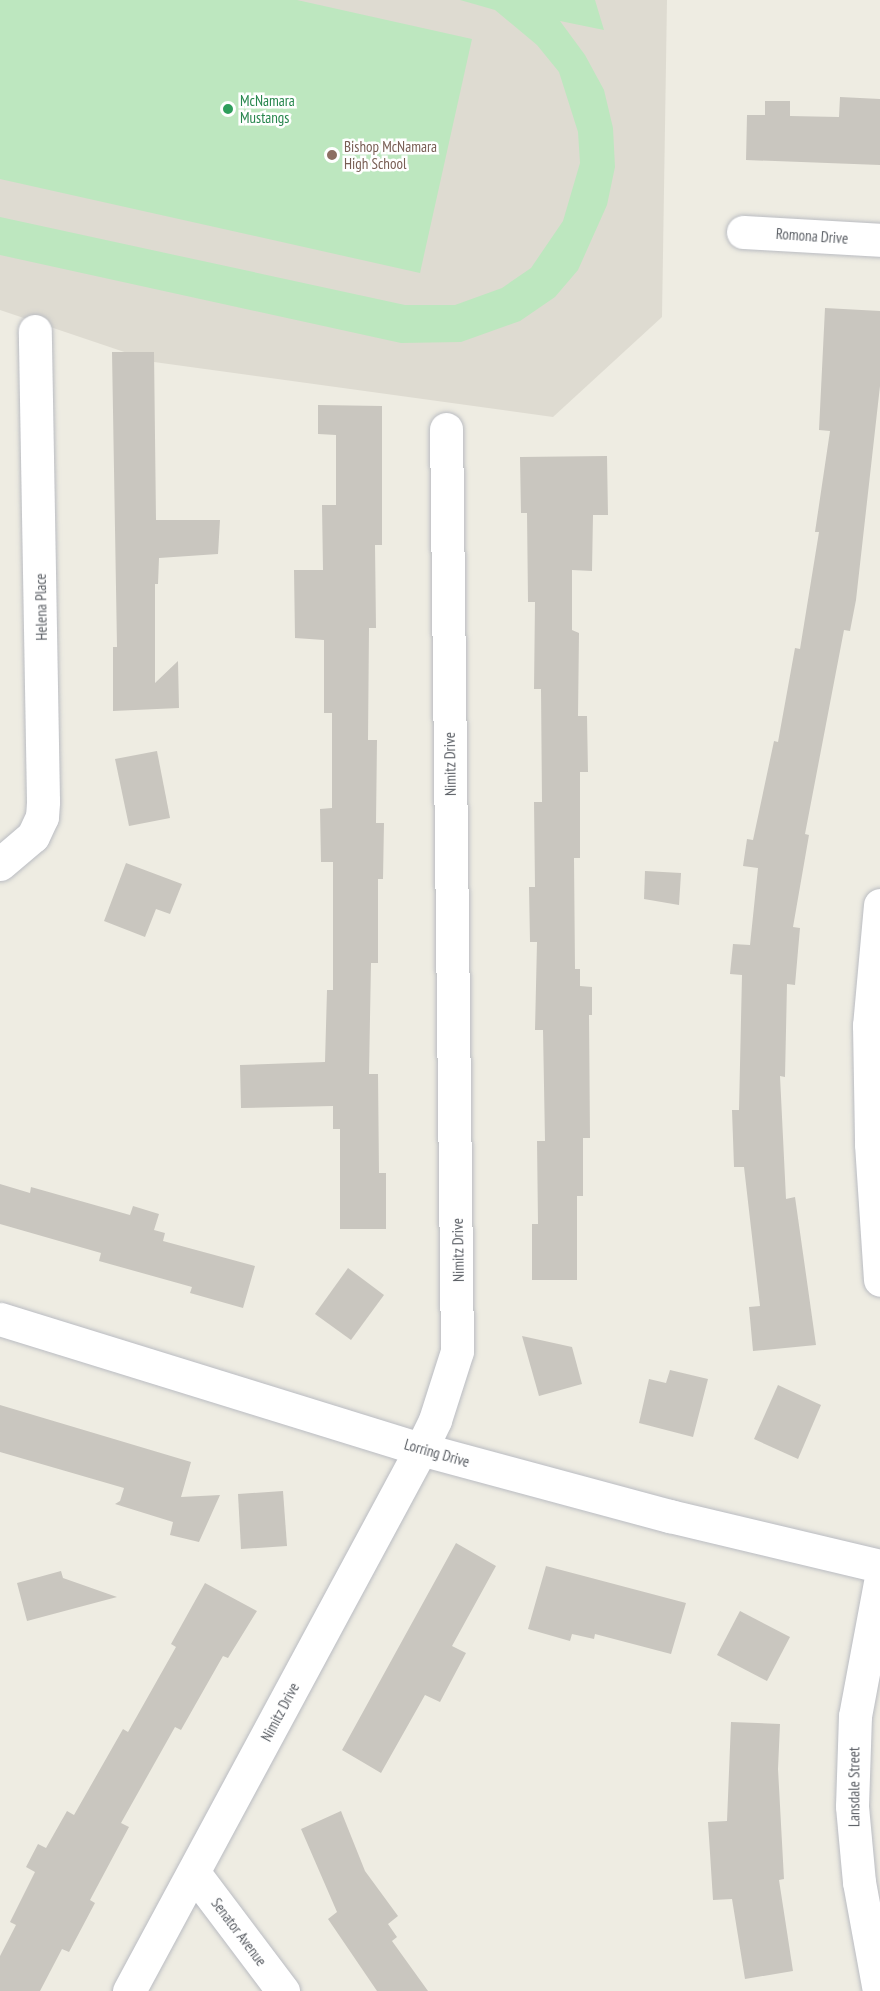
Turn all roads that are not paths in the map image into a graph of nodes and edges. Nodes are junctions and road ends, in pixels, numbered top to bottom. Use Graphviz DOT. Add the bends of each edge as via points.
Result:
graph roads {
  1 [pos="743,232"];
  2 [pos="880,240"];
  3 [pos="35,331"];
  4 [pos="446,429"];
  5 [pos="0,864"];
  6 [pos="880,905"];
  7 [pos="880,1280"];
  8 [pos="0,1319"];
  9 [pos="421,1449"];
  10 [pos="880,1566"];
  11 [pos="880,1583"];
  12 [pos="194,1873"];
  13 [pos="129,1991"];
  14 [pos="283,1991"];
  15 [pos="879,1991"];
  1 -- 2 [label="street, Romona Drive"];
  3 -- 5 [label="street, Helena Place" via="42,817 33,836"];
  4 -- 9 [label="street, Nimitz Drive" via="459,1307 457,1351 435,1420"];
  6 -- 7 [label="street" via="869,1025 871,1144"];
  8 -- 9 [label="street, Lorring Drive"];
  9 -- 10 [label="street, Lorring Drive" via="670,1516"];
  9 -- 12 [label="street, Nimitz Drive"];
  11 -- 15 [label="street, Lansdale Street" via="855,1716 852,1806 858,1882"];
  12 -- 13 [label="street, Nimitz Drive"];
  12 -- 14 [label="street, Senator Avenue"];
}
